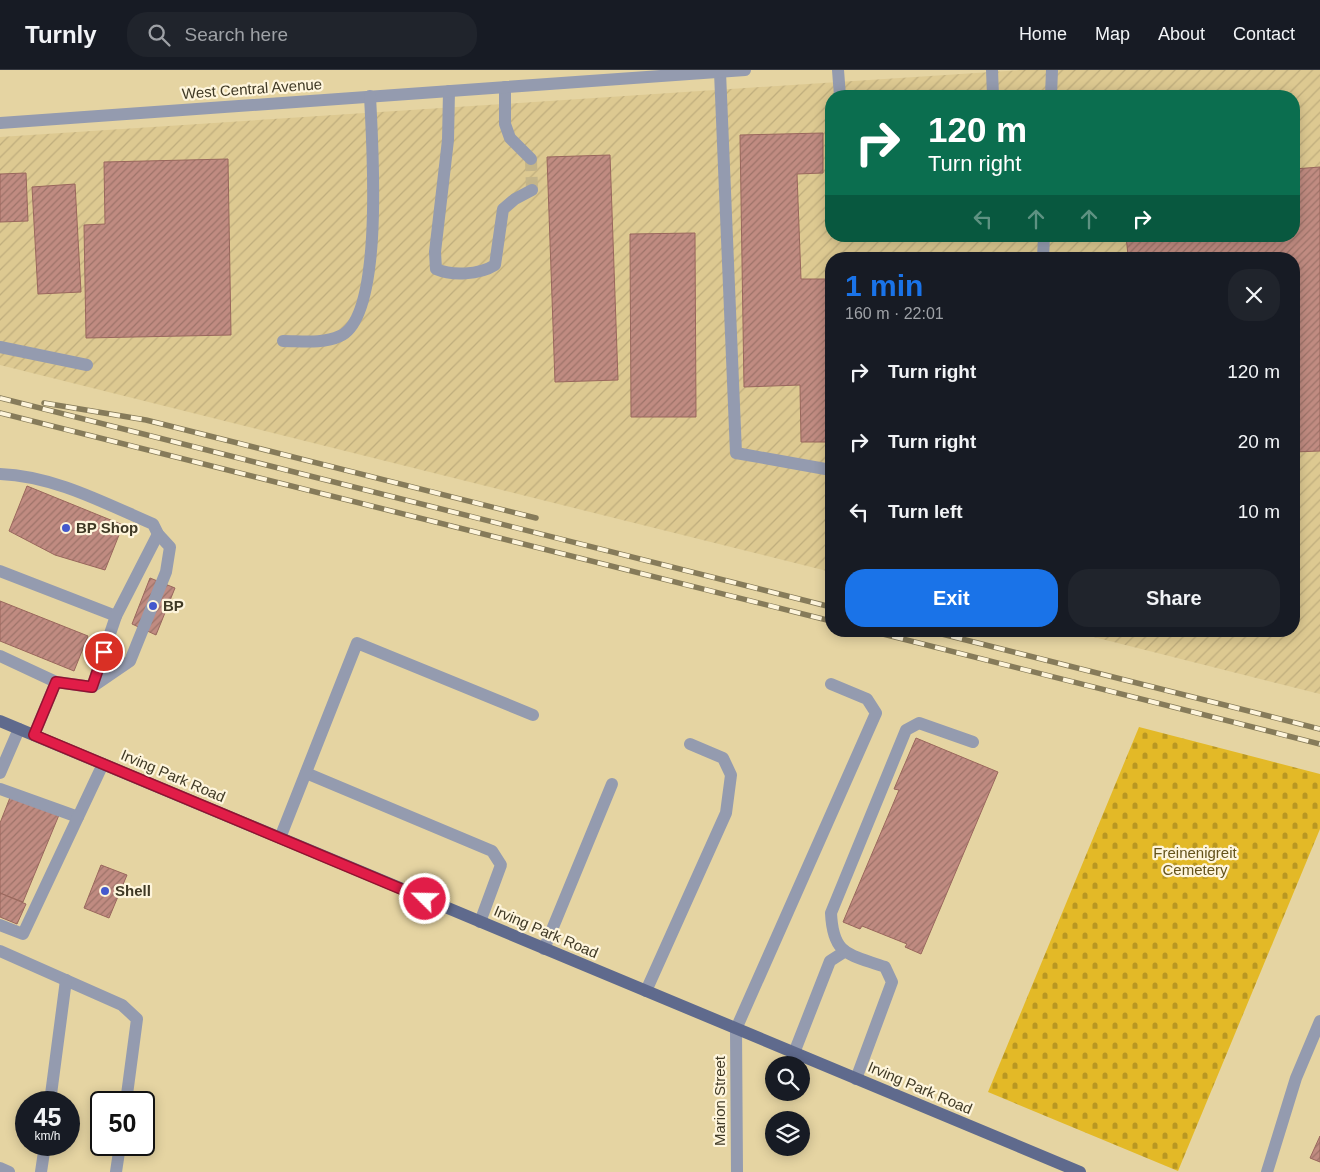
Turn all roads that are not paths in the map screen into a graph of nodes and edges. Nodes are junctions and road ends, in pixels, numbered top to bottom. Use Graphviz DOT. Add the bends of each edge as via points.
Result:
graph roads {
  1 [pos="745,70"];
  2 [pos="838,70"];
  3 [pos="992,70"];
  4 [pos="1052,70"];
  5 [pos="682,72"];
  6 [pos="720,72"];
  7 [pos="506,87"];
  8 [pos="840,90"];
  9 [pos="993,90"];
  10 [pos="1051,90"];
  11 [pos="449,91"];
  12 [pos="370,96"];
  13 [pos="0,123"];
  14 [pos="532,159"];
  15 [pos="532,190"];
  16 [pos="283,341"];
  17 [pos="0,347"];
  18 [pos="87,365"];
  19 [pos="825,469"];
  20 [pos="0,474"];
  21 [pos="158,534"];
  22 [pos="0,571"];
  23 [pos="116,616"];
  24 [pos="0,656"];
  25 [pos="56,682"];
  26 [pos="831,684"];
  27 [pos="92,687"];
  28 [pos="533,715"];
  29 [pos="0,721"];
  30 [pos="19,730"];
  31 [pos="34,735"];
  32 [pos="973,742"];
  33 [pos="690,744"];
  34 [pos="103,764"];
  35 [pos="0,773"];
  36 [pos="306,773"];
  37 [pos="612,784"];
  38 [pos="0,789"];
  39 [pos="78,817"];
  40 [pos="280,838"];
  41 [pos="480,922"];
  42 [pos="0,925"];
  43 [pos="544,949"];
  44 [pos="0,951"];
  45 [pos="844,952"];
  46 [pos="66,980"];
  47 [pos="646,991"];
  48 [pos="1320,1021"];
  49 [pos="736,1029"];
  50 [pos="794,1053"];
  51 [pos="856,1079"];
  52 [pos="51,1091"];
  53 [pos="127,1091"];
  54 [pos="43,1156"];
  55 [pos="118,1156"];
  56 [pos="0,1168"];
  57 [pos="9,1172"];
  58 [pos="41,1172"];
  59 [pos="116,1172"];
  60 [pos="737,1172"];
  61 [pos="1080,1172"];
  62 [pos="1267,1172"];
  1 -- 6 [label="street, West Central Avenue"];
  2 -- 8 [label="street"];
  3 -- 9 [label="street"];
  4 -- 10 [label="street"];
  5 -- 6 [label="street, West Central Avenue"];
  5 -- 7 [label="street, West Central Avenue"];
  6 -- 19 [label="street" via="736,453"];
  7 -- 11 [label="street, West Central Avenue"];
  7 -- 14 [label="street" via="505,124 510,138"];
  11 -- 12 [label="street, West Central Avenue"];
  11 -- 15 [label="street" via="448,140 435,252 436,269 446,273 486,271 495,265 503,209"];
  12 -- 13 [label="street, West Central Avenue"];
  12 -- 16 [label="street" via="373,159 371,257 366,293 356,320 341,336 314,342"];
  17 -- 18 [label="street"];
  20 -- 21 [label="street" via="18,475 76,490 153,524"];
  21 -- 23 [label="street"];
  21 -- 27 [label="street" via="170,547 166,572 130,661"];
  22 -- 23 [label="street"];
  23 -- 27 [label="street"];
  24 -- 25 [label="street"];
  25 -- 27 [label="street"];
  25 -- 31 [label="street"];
  26 -- 49 [label="street" via="867,699 876,713"];
  28 -- 36 [label="street" via="357,643"];
  29 -- 30 [label="main road, Irving Park Road"];
  30 -- 31 [label="main road, Irving Park Road"];
  30 -- 35 [label="street"];
  31 -- 34 [label="main road, Irving Park Road"];
  32 -- 45 [label="street" via="919,723 906,730 831,913 832,934"];
  33 -- 47 [label="street" via="723,758 731,775 726,813"];
  34 -- 39 [label="street"];
  34 -- 40 [label="main road, Irving Park Road"];
  36 -- 40 [label="street"];
  36 -- 41 [label="street" via="492,851 501,865"];
  37 -- 43 [label="street"];
  38 -- 39 [label="street"];
  39 -- 42 [label="street" via="24,934"];
  40 -- 41 [label="main road, Irving Park Road"];
  41 -- 43 [label="main road, Irving Park Road"];
  43 -- 47 [label="main road, Irving Park Road"];
  44 -- 46 [label="street"];
  45 -- 50 [label="street" via="830,961"];
  45 -- 51 [label="street" via="885,966 892,982"];
  46 -- 52 [label="street"];
  46 -- 53 [label="street" via="122,1005 137,1019"];
  47 -- 49 [label="main road, Irving Park Road"];
  48 -- 62 [label="street" via="1296,1078"];
  49 -- 50 [label="main road, Irving Park Road"];
  49 -- 60 [label="street, Marion Street"];
  50 -- 51 [label="main road, Irving Park Road"];
  51 -- 61 [label="main road, Irving Park Road"];
  54 -- 58 [label="street"];
  55 -- 59 [label="street"];
  56 -- 57 [label="street"];
}
